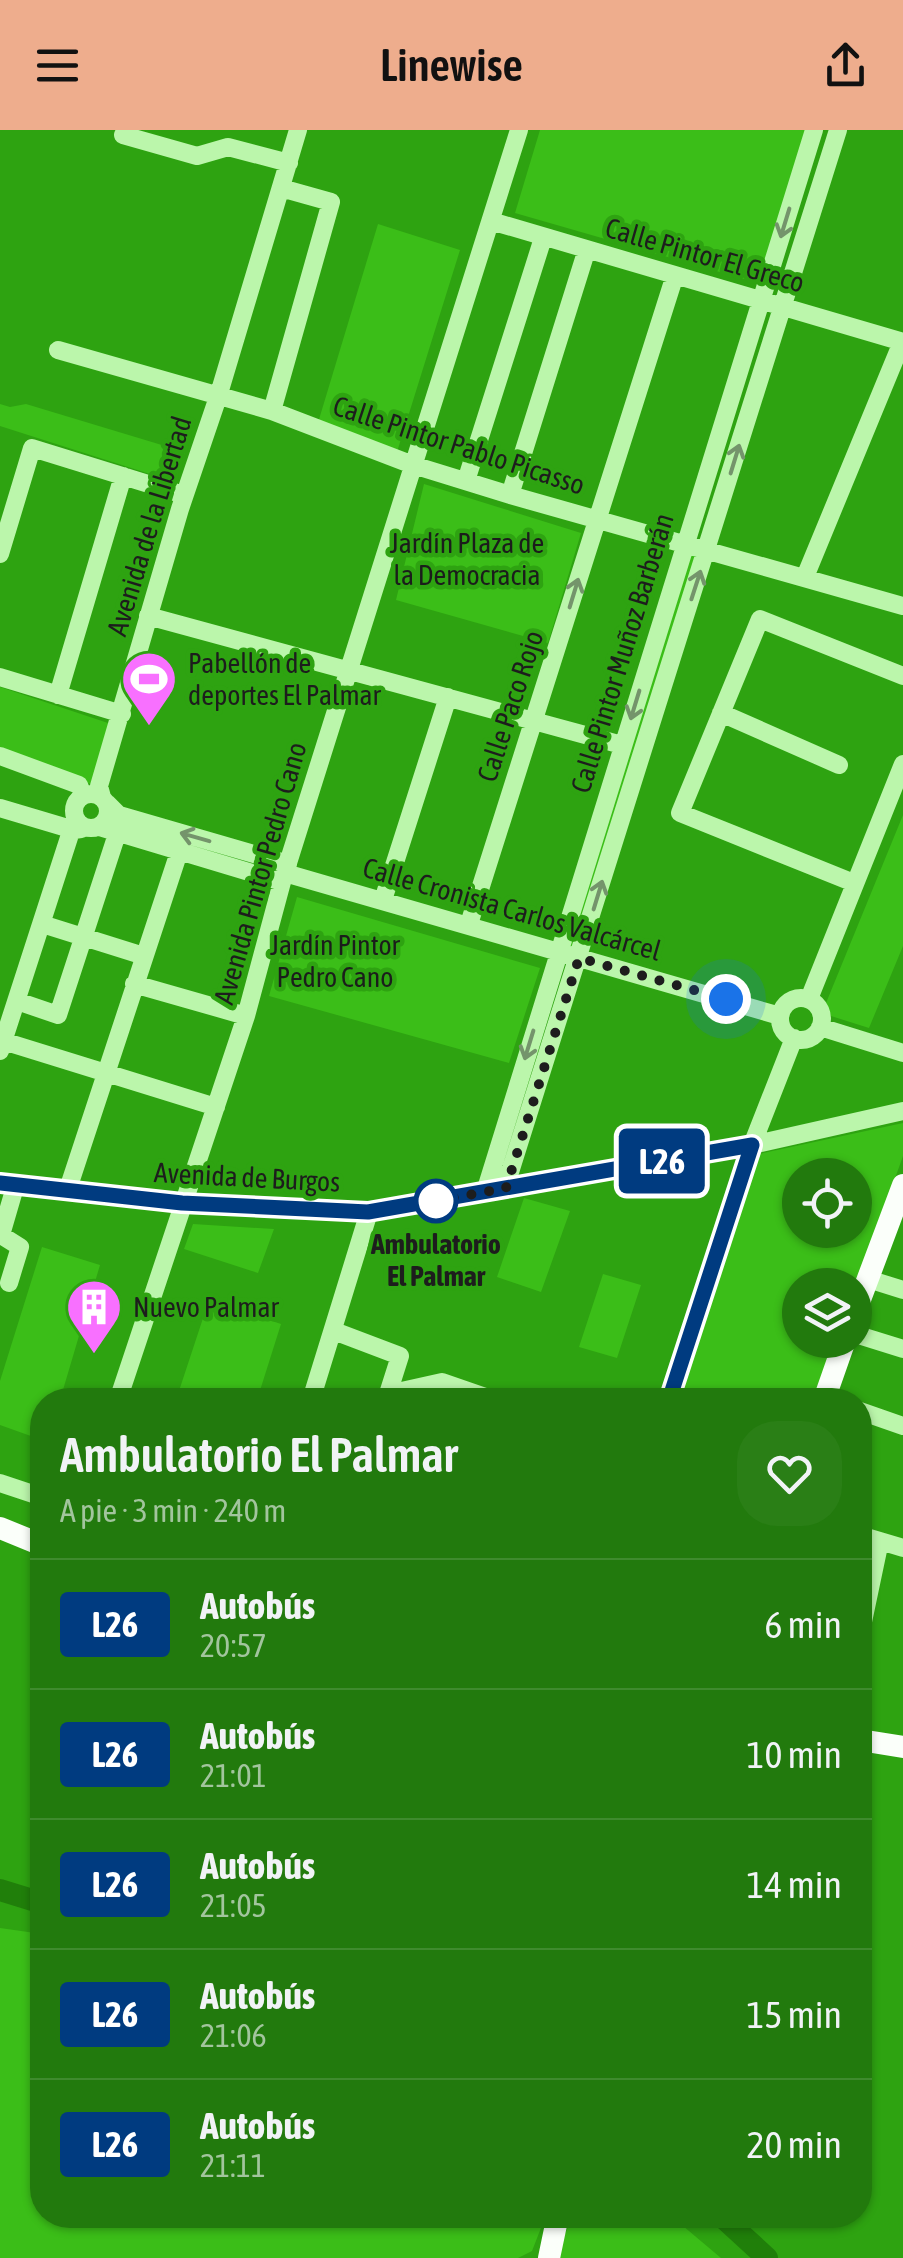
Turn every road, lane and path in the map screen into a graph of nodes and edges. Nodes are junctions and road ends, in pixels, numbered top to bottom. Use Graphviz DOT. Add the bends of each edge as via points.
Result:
graph roads {
  1 [pos="298,130"];
  2 [pos="519,130"];
  3 [pos="814,130"];
  4 [pos="838,130"];
  5 [pos="122,135"];
  6 [pos="289,162"];
  7 [pos="281,188"];
  8 [pos="490,220"];
  9 [pos="543,238"];
  10 [pos="587,249"];
  11 [pos="675,275"];
  12 [pos="761,300"];
  13 [pos="783,306"];
  14 [pos="903,342"];
  15 [pos="58,350"];
  16 [pos="218,397"];
  17 [pos="272,411"];
  18 [pos="413,464"];
  19 [pos="123,476"];
  20 [pos="466,481"];
  21 [pos="510,494"];
  22 [pos="184,495"];
  23 [pos="596,518"];
  24 [pos="684,544"];
  25 [pos="706,552"];
  26 [pos="0,554"];
  27 [pos="805,577"];
  28 [pos="903,606"];
  29 [pos="148,616"];
  30 [pos="349,672"];
  31 [pos="903,676"];
  32 [pos="0,677"];
  33 [pos="58,695"];
  34 [pos="448,697"];
  35 [pos="122,714"];
  36 [pos="721,714"];
  37 [pos="534,720"];
  38 [pos="622,745"];
  39 [pos="0,756"];
  40 [pos="903,764"];
  41 [pos="839,765"];
  42 [pos="96,795"];
  43 [pos="0,808"];
  44 [pos="84,826"];
  45 [pos="118,834"];
  46 [pos="179,852"];
  47 [pos="285,873"];
  48 [pos="854,883"];
  49 [pos="383,900"];
  50 [pos="42,924"];
  51 [pos="470,924"];
  52 [pos="83,937"];
  53 [pos="557,952"];
  54 [pos="144,956"];
  55 [pos="579,958"];
  56 [pos="134,984"];
  57 [pos="809,999"];
  58 [pos="11,1004"];
  59 [pos="246,1016"];
  60 [pos="780,1016"];
  61 [pos="820,1027"];
  62 [pos="794,1038"];
  63 [pos="2,1046"];
  64 [pos="903,1053"];
  65 [pos="106,1072"];
  66 [pos="216,1107"];
  67 [pos="902,1110"];
  68 [pos="752,1145"];
  69 [pos="7,1185"];
  70 [pos="903,1186"];
  71 [pos="506,1188"];
  72 [pos="67,1192"];
  73 [pos="485,1192"];
  74 [pos="182,1203"];
  75 [pos="899,1210"];
  76 [pos="368,1212"];
  77 [pos="8,1214"];
  78 [pos="28,1220"];
  79 [pos="872,1269"];
  80 [pos="872,1279"];
  81 [pos="9,1283"];
  82 [pos="903,1290"];
  83 [pos="334,1331"];
  84 [pos="872,1339"];
  85 [pos="903,1349"];
  86 [pos="839,1358"];
  87 [pos="122,1388"];
  88 [pos="315,1388"];
  89 [pos="390,1388"];
  90 [pos="420,1388"];
  91 [pos="459,1388"];
  92 [pos="673,1388"];
  93 [pos="829,1388"];
  94 [pos="872,1415"];
  95 [pos="903,1426"];
  96 [pos="0,1483"];
  97 [pos="30,1493"];
  98 [pos="0,1528"];
  99 [pos="872,1539"];
  100 [pos="30,1540"];
  101 [pos="880,1541"];
  102 [pos="903,1548"];
  103 [pos="872,1579"];
  104 [pos="872,1744"];
  105 [pos="903,1747"];
  106 [pos="553,2228"];
  107 [pos="555,2228"];
  108 [pos="536,2258"];
  109 [pos="549,2258"];
  1 -- 6 [label="street, Avenida de la Libertad"];
  2 -- 8 [label="street, Avenida Pintor Pedro Cano"];
  3 -- 12 [label="street, Calle Pintor Muñoz Barberán, one-way"];
  4 -- 13 [label="street, Calle Pintor Muñoz Barberán"];
  5 -- 6 [label="street" via="197,156 228,147"];
  6 -- 7 [label="street, Avenida de la Libertad"];
  7 -- 16 [label="street, Avenida de la Libertad"];
  7 -- 17 [label="street" via="331,202"];
  8 -- 9 [label="street, Calle Pintor El Greco"];
  8 -- 18 [label="street, Avenida Pintor Pedro Cano"];
  9 -- 10 [label="street, Calle Pintor El Greco"];
  9 -- 20 [label="street"];
  10 -- 11 [label="street, Calle Pintor El Greco"];
  10 -- 21 [label="street"];
  11 -- 12 [label="street, Calle Pintor El Greco"];
  11 -- 23 [label="street, Calle Paco Rojo"];
  12 -- 13 [label="street, Calle Pintor El Greco"];
  12 -- 24 [label="street, Calle Pintor Muñoz Barberán"];
  13 -- 14 [label="street, Calle Pintor El Greco"];
  25 -- 13 [label="street, Calle Pintor Muñoz Barberán, one-way"];
  14 -- 27 [label="street"];
  15 -- 16 [label="street, Calle Pintor Pablo Picasso"];
  16 -- 17 [label="street, Calle Pintor Pablo Picasso"];
  16 -- 22 [label="street, Avenida de la Libertad"];
  17 -- 18 [label="street, Calle Pintor Pablo Picasso"];
  18 -- 20 [label="street, Calle Pintor Pablo Picasso"];
  18 -- 30 [label="street, Avenida Pintor Pedro Cano"];
  19 -- 22 [label="street"];
  19 -- 26 [label="street" via="32,448"];
  19 -- 33 [label="street"];
  20 -- 21 [label="street, Calle Pintor Pablo Picasso"];
  21 -- 23 [label="street, Calle Pintor Pablo Picasso"];
  22 -- 29 [label="street, Avenida de la Libertad"];
  23 -- 24 [label="street, Calle Pintor Pablo Picasso"];
  37 -- 23 [label="street, Calle Paco Rojo, one-way"];
  24 -- 25 [label="street, Calle Pintor Pablo Picasso"];
  24 -- 38 [label="street, Calle Pintor Muñoz Barberán, one-way"];
  25 -- 27 [label="street, Calle Pintor Pablo Picasso"];
  55 -- 25 [label="street, Calle Pintor Muñoz Barberán, one-way"];
  27 -- 28 [label="street, Calle Pintor Pablo Picasso"];
  29 -- 30 [label="street"];
  29 -- 35 [label="street, Avenida de la Libertad"];
  30 -- 34 [label="street"];
  30 -- 47 [label="street, Avenida Pintor Pedro Cano"];
  31 -- 36 [label="street" via="760,620"];
  32 -- 33 [label="street"];
  33 -- 35 [label="street"];
  34 -- 37 [label="street"];
  34 -- 49 [label="street"];
  35 -- 42 [label="street, Avenida de la Libertad"];
  36 -- 41 [label="street"];
  36 -- 48 [label="street" via="680,813"];
  37 -- 38 [label="street"];
  37 -- 51 [label="street, Calle Paco Rojo"];
  38 -- 53 [label="street, Calle Pintor Muñoz Barberán"];
  39 -- 42 [label="street, Calle Cronista Carlos Valcárcel"];
  40 -- 48 [label="street"];
  42 -- 44 [label="street" via="74,806"];
  42 -- 44 [label="street" via="108,816"];
  47 -- 42 [label="street, Calle Cronista Carlos Valcárcel, one-way" via="119,815"];
  43 -- 44 [label="street, Calle Cronista Carlos Valcárcel"];
  44 -- 45 [label="street, Calle Cronista Carlos Valcárcel"];
  44 -- 50 [label="street"];
  45 -- 46 [label="street, Calle Cronista Carlos Valcárcel"];
  45 -- 52 [label="street"];
  46 -- 47 [label="street, Calle Cronista Carlos Valcárcel"];
  46 -- 54 [label="street"];
  47 -- 49 [label="street, Calle Cronista Carlos Valcárcel"];
  47 -- 59 [label="street, Avenida Pintor Pedro Cano"];
  48 -- 57 [label="street"];
  49 -- 51 [label="street, Calle Cronista Carlos Valcárcel"];
  50 -- 52 [label="street"];
  50 -- 58 [label="street"];
  51 -- 53 [label="street, Calle Cronista Carlos Valcárcel"];
  52 -- 54 [label="street"];
  52 -- 58 [label="street" via="58,1014"];
  53 -- 55 [label="street, Calle Cronista Carlos Valcárcel"];
  53 -- 73 [label="street, Calle Pintor Muñoz Barberán, one-way"];
  54 -- 56 [label="street"];
  55 -- 60 [label="street, Calle Cronista Carlos Valcárcel"];
  55 -- 71 [label="street, Calle Pintor Muñoz Barberán"];
  56 -- 59 [label="street"];
  56 -- 65 [label="street"];
  57 -- 60 [label="street" via="790,1000"];
  57 -- 61 [label="street" via="820,1011"];
  58 -- 63 [label="street"];
  59 -- 66 [label="street, Avenida Pintor Pedro Cano"];
  60 -- 62 [label="street"];
  61 -- 62 [label="street" via="809,1038"];
  61 -- 64 [label="street"];
  62 -- 68 [label="street"];
  63 -- 65 [label="street"];
  65 -- 66 [label="street"];
  65 -- 72 [label="street"];
  66 -- 74 [label="street, Avenida Pintor Pedro Cano"];
  67 -- 68 [label="street, Avenida de Burgos"];
  68 -- 71 [label="street, Avenida de Burgos"];
  68 -- 92 [label="street"];
  69 -- 72 [label="street, Avenida de Burgos"];
  69 -- 77 [label="street"];
  70 -- 75 [label="main road"];
  71 -- 73 [label="street, Avenida de Burgos"];
  72 -- 74 [label="street, Avenida de Burgos"];
  73 -- 76 [label="street, Avenida de Burgos"];
  74 -- 76 [label="street, Avenida de Burgos"];
  74 -- 87 [label="street, Avenida Pintor Pedro Cano"];
  75 -- 79 [label="main road"];
  76 -- 83 [label="street"];
  77 -- 78 [label="street"];
  77 -- 81 [label="street" via="1,1236 20,1247"];
  80 -- 82 [label="street"];
  83 -- 88 [label="street"];
  83 -- 89 [label="street" via="400,1356"];
  84 -- 85 [label="street"];
  86 -- 93 [label="main road"];
  90 -- 91 [label="street" via="442,1382"];
  94 -- 95 [label="street"];
  96 -- 97 [label="street"];
  98 -- 100 [label="main road"];
  99 -- 101 [label="street"];
  101 -- 102 [label="street"];
  101 -- 103 [label="street"];
  104 -- 105 [label="main road"];
  106 -- 108 [label="main road"];
  107 -- 109 [label="main road"];
}
